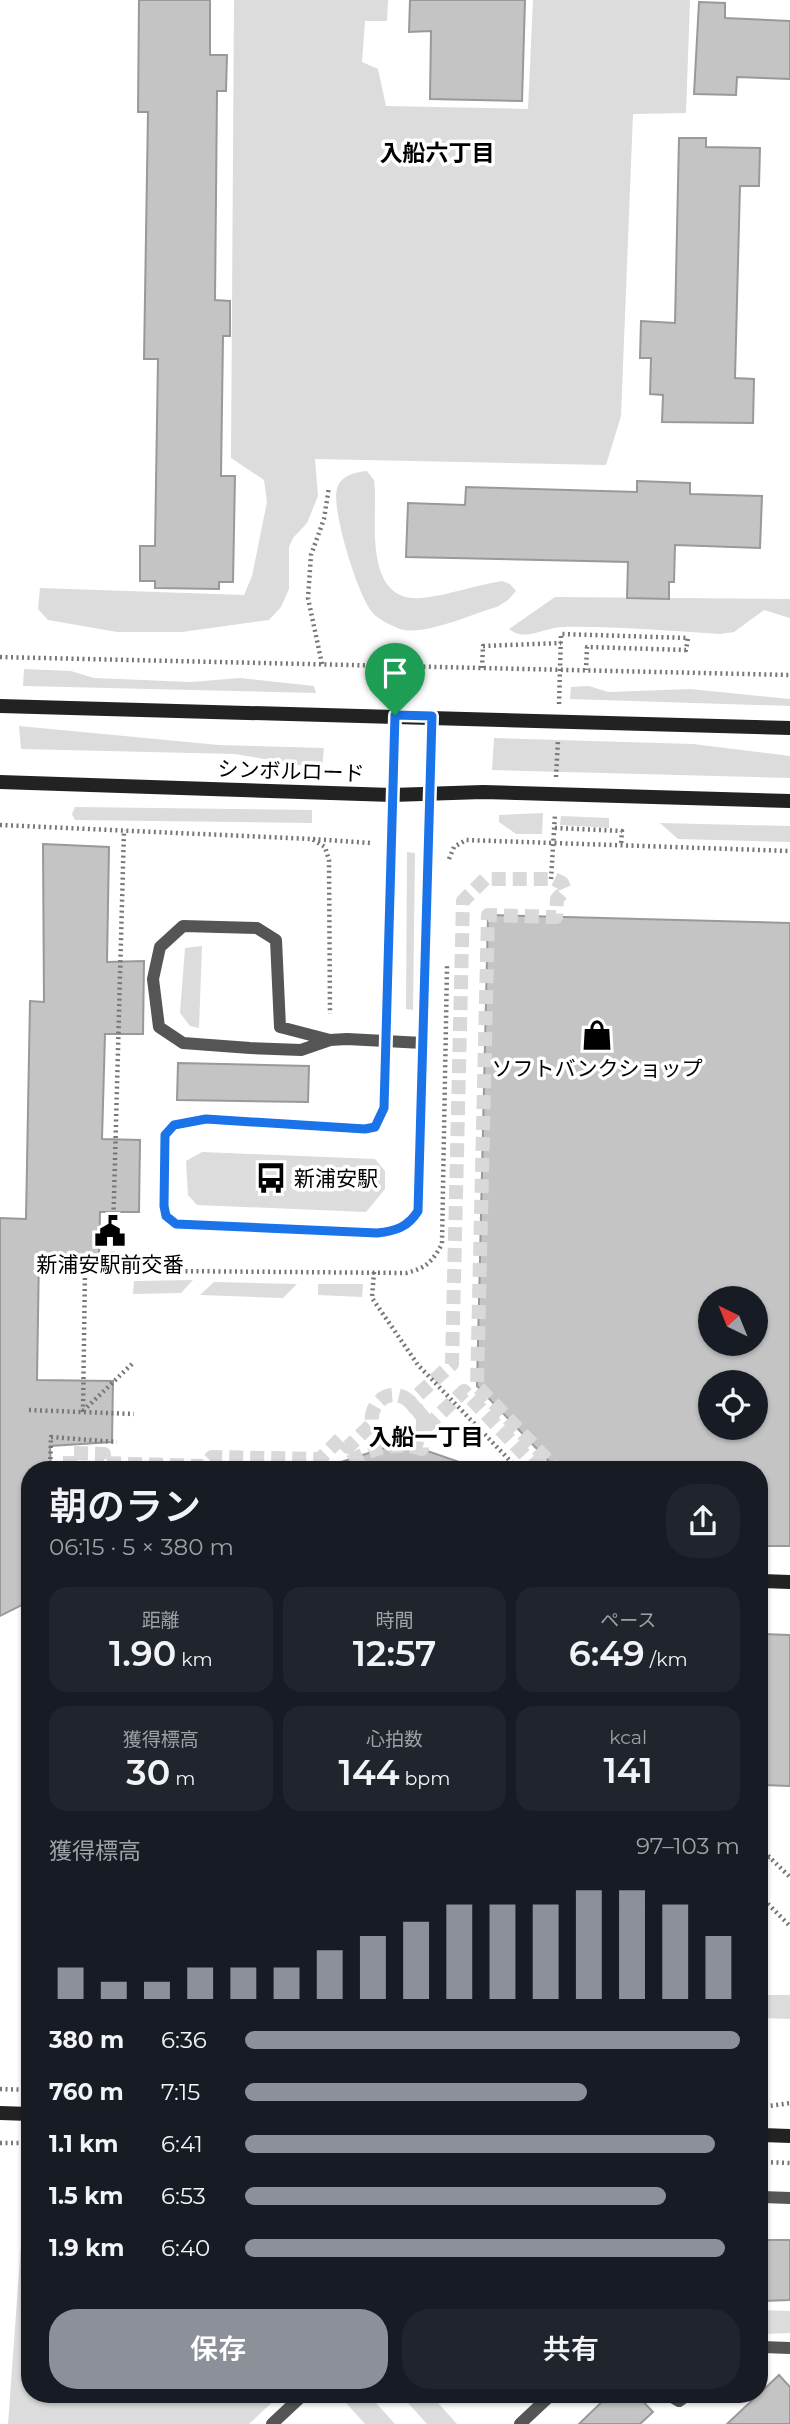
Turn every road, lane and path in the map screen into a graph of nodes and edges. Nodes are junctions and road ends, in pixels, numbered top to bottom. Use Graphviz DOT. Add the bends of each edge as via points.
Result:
graph roads {
  1 [pos="329,487"];
  2 [pos="561,643"];
  3 [pos="0,657"];
  4 [pos="322,664"];
  5 [pos="482,668"];
  6 [pos="586,670"];
  7 [pos="790,675"];
  8 [pos="0,706"];
  9 [pos="559,709"];
  10 [pos="395,715"];
  11 [pos="432,716"];
  12 [pos="790,727"];
  13 [pos="558,736"];
  14 [pos="0,782"];
  15 [pos="556,788"];
  16 [pos="430,792"];
  17 [pos="392,795"];
  18 [pos="556,801"];
  19 [pos="790,801"];
  20 [pos="0,825"];
  21 [pos="555,828"];
  22 [pos="124,830"];
  23 [pos="312,839"];
  24 [pos="371,843"];
  25 [pos="621,845"];
  26 [pos="551,879"];
  27 [pos="330,1014"];
  28 [pos="330,1040"];
  29 [pos="385,1041"];
  30 [pos="423,1043"];
  31 [pos="85,1270"];
  32 [pos="112,1270"];
  33 [pos="374,1272"];
  34 [pos="132,1364"];
  35 [pos="29,1410"];
  36 [pos="83,1412"];
  37 [pos="134,1413"];
  38 [pos="117,1442"];
  39 [pos="50,1461"];
  40 [pos="510,1461"];
  41 [pos="768,1582"];
  42 [pos="790,1583"];
  43 [pos="769,1857"];
  44 [pos="790,1877"];
  45 [pos="768,1903"];
  46 [pos="789,1923"];
  47 [pos="0,2090"];
  48 [pos="21,2090"];
  49 [pos="790,2103"];
  50 [pos="768,2106"];
  51 [pos="0,2113"];
  52 [pos="21,2114"];
  53 [pos="768,2135"];
  54 [pos="790,2136"];
  55 [pos="0,2143"];
  56 [pos="21,2143"];
  57 [pos="768,2162"];
  58 [pos="790,2163"];
  59 [pos="768,2197"];
  60 [pos="790,2198"];
  61 [pos="768,2347"];
  62 [pos="790,2348"];
  63 [pos="294,2403"];
  64 [pos="542,2403"];
  65 [pos="272,2424"];
  66 [pos="520,2424"];
  1 -- 4 [label="path" via="311,555 309,598"];
  2 -- 5 [label="path" via="483,646"];
  2 -- 6 [label="path" via="561,634 688,638 687,650 587,647"];
  2 -- 9 [label="path"];
  3 -- 4 [label="path"];
  4 -- 5 [label="path"];
  5 -- 6 [label="path"];
  6 -- 7 [label="path"];
  8 -- 10 [label="street"];
  10 -- 11 [label="street"];
  10 -- 17 [label="lane"];
  11 -- 12 [label="street"];
  11 -- 16 [label="lane"];
  13 -- 15 [label="path"];
  14 -- 17 [label="street, シンボルロード"];
  16 -- 17 [label="street, シンボルロード"];
  16 -- 19 [label="street, シンボルロード"];
  16 -- 30 [label="lane"];
  17 -- 29 [label="lane"];
  18 -- 21 [label="path"];
  20 -- 22 [label="path"];
  21 -- 25 [label="path" via="622,831"];
  21 -- 26 [label="path"];
  22 -- 23 [label="path"];
  22 -- 32 [label="path"];
  23 -- 24 [label="path"];
  23 -- 27 [label="path" via="325,846 329,860"];
  28 -- 28 [label="lane" via="301,1050 183,1043 159,1027 153,979 160,947 183,926 257,928 276,940 280,1027"];
  28 -- 29 [label="lane"];
  29 -- 30 [label="lane"];
  29 -- 30 [label="lane" via="384,1108 375,1127 206,1119 174,1125 165,1135 166,1216 187,1226 377,1233 411,1222 418,1211"];
  31 -- 36 [label="path"];
  33 -- 40 [label="path" via="372,1298 418,1365"];
  34 -- 36 [label="path"];
  35 -- 36 [label="path"];
  36 -- 37 [label="path"];
  38 -- 39 [label="path" via="51,1437"];
  41 -- 42 [label="street"];
  43 -- 44 [label="path"];
  45 -- 46 [label="path"];
  47 -- 48 [label="path"];
  49 -- 50 [label="path"];
  51 -- 52 [label="street"];
  53 -- 54 [label="street"];
  55 -- 56 [label="path"];
  57 -- 58 [label="path"];
  59 -- 60 [label="lane"];
  61 -- 62 [label="lane"];
  63 -- 65 [label="lane"];
  64 -- 66 [label="lane"];
}
